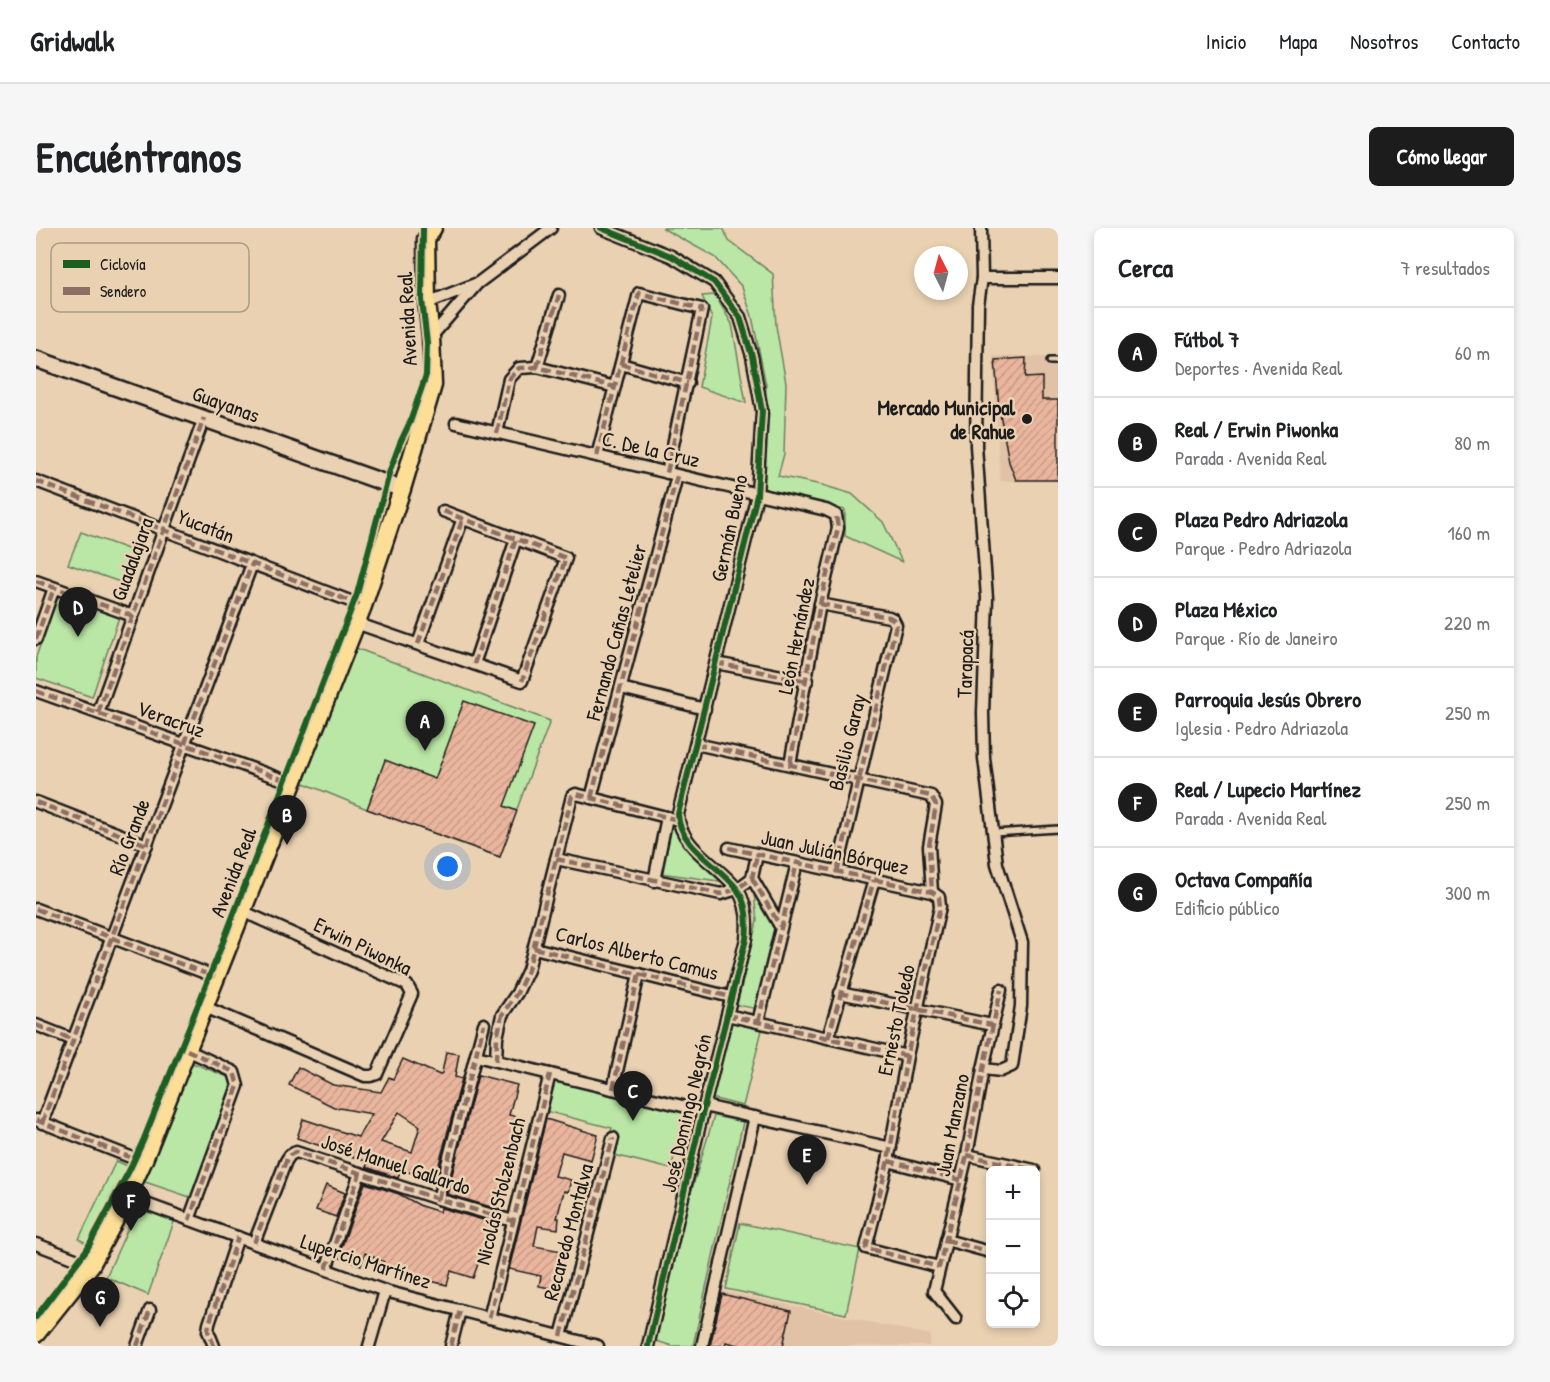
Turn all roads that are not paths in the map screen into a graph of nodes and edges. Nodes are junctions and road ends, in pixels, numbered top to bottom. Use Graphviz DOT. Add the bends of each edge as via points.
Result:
graph roads {
  1 [pos="433,228"];
  2 [pos="551,228"];
  3 [pos="600,228"];
  4 [pos="981,228"];
  5 [pos="982,278"];
  6 [pos="1058,278"];
  7 [pos="478,283"];
  8 [pos="559,295"];
  9 [pos="427,303"];
  10 [pos="431,337"];
  11 [pos="36,360"];
  12 [pos="1050,361"];
  13 [pos="1058,361"];
  14 [pos="621,364"];
  15 [pos="537,367"];
  16 [pos="688,383"];
  17 [pos="615,387"];
  18 [pos="204,418"];
  19 [pos="456,423"];
  20 [pos="497,433"];
  21 [pos="597,456"];
  22 [pos="672,474"];
  23 [pos="36,482"];
  24 [pos="402,489"];
  25 [pos="756,495"];
  26 [pos="443,510"];
  27 [pos="836,515"];
  28 [pos="463,518"];
  29 [pos="164,530"];
  30 [pos="516,539"];
  31 [pos="252,564"];
  32 [pos="36,581"];
  33 [pos="54,588"];
  34 [pos="820,604"];
  35 [pos="363,606"];
  36 [pos="133,616"];
  37 [pos="356,623"];
  38 [pos="36,639"];
  39 [pos="418,644"];
  40 [pos="716,663"];
  41 [pos="474,664"];
  42 [pos="807,681"];
  43 [pos="621,688"];
  44 [pos="36,691"];
  45 [pos="705,709"];
  46 [pos="98,713"];
  47 [pos="185,744"];
  48 [pos="696,744"];
  49 [pos="790,764"];
  50 [pos="857,780"];
  51 [pos="292,783"];
  52 [pos="591,798"];
  53 [pos="36,802"];
  54 [pos="672,818"];
  55 [pos="1058,829"];
  56 [pos="992,833"];
  57 [pos="147,845"];
  58 [pos="729,848"];
  59 [pos="757,855"];
  60 [pos="556,859"];
  61 [pos="796,863"];
  62 [pos="837,872"];
  63 [pos="752,878"];
  64 [pos="874,880"];
  65 [pos="654,881"];
  66 [pos="737,889"];
  67 [pos="932,892"];
  68 [pos="36,909"];
  69 [pos="242,911"];
  70 [pos="780,926"];
  71 [pos="112,938"];
  72 [pos="534,948"];
  73 [pos="639,974"];
  74 [pos="216,977"];
  75 [pos="1001,990"];
  76 [pos="840,993"];
  77 [pos="731,997"];
  78 [pos="205,1007"];
  79 [pos="917,1010"];
  80 [pos="727,1015"];
  81 [pos="758,1022"];
  82 [pos="484,1024"];
  83 [pos="36,1025"];
  84 [pos="992,1025"];
  85 [pos="828,1038"];
  86 [pos="74,1040"];
  87 [pos="187,1050"];
  88 [pos="476,1056"];
  89 [pos="906,1056"];
  90 [pos="496,1061"];
  91 [pos="983,1069"];
  92 [pos="550,1074"];
  93 [pos="612,1089"];
  94 [pos="704,1108"];
  95 [pos="755,1117"];
  96 [pos="39,1121"];
  97 [pos="613,1138"];
  98 [pos="891,1148"];
  99 [pos="967,1155"];
  100 [pos="888,1161"];
  101 [pos="143,1162"];
  102 [pos="1009,1166"];
  103 [pos="360,1173"];
  104 [pos="961,1180"];
  105 [pos="127,1197"];
  106 [pos="438,1199"];
  107 [pos="189,1220"];
  108 [pos="513,1221"];
  109 [pos="238,1237"];
  110 [pos="946,1240"];
  111 [pos="254,1243"];
  112 [pos="36,1244"];
  113 [pos="986,1251"];
  114 [pos="91,1265"];
  115 [pos="939,1267"];
  116 [pos="326,1269"];
  117 [pos="385,1291"];
  118 [pos="460,1310"];
  119 [pos="150,1311"];
  120 [pos="489,1318"];
  121 [pos="956,1319"];
  122 [pos="36,1334"];
  123 [pos="561,1336"];
  124 [pos="137,1346"];
  125 [pos="214,1346"];
  126 [pos="369,1346"];
  127 [pos="451,1346"];
  128 [pos="598,1346"];
  129 [pos="648,1346"];
  130 [pos="702,1346"];
  1 -- 9 [label="main road, Avenida Real" via="426,239"];
  2 -- 7 [label="street"];
  3 -- 25 [label="street, Germán Bueno" via="671,256 714,282 740,317 762,411"];
  4 -- 5 [label="street, Tarapacá"];
  5 -- 6 [label="street"];
  5 -- 56 [label="street, Tarapacá" via="978,305 976,446 987,598 984,758"];
  7 -- 9 [label="street"];
  7 -- 10 [label="street"];
  8 -- 15 [label="street"];
  9 -- 10 [label="main road, Avenida Real"];
  10 -- 24 [label="main road, Avenida Real" via="433,385"];
  11 -- 18 [label="street, Guayanas"];
  12 -- 13 [label="lane"];
  14 -- 16 [label="street"];
  14 -- 16 [label="street, Fernando Cañas Letelier" via="639,293 702,309"];
  14 -- 17 [label="street"];
  15 -- 17 [label="street"];
  15 -- 20 [label="street" via="519,368 509,379"];
  16 -- 22 [label="street, Fernando Cañas Letelier"];
  17 -- 21 [label="street"];
  18 -- 24 [label="street, Guayanas"];
  18 -- 29 [label="street, Guadalajara"];
  19 -- 20 [label="street, C. De la Cruz"];
  20 -- 21 [label="street, C. De la Cruz"];
  21 -- 22 [label="street, C. De la Cruz"];
  22 -- 25 [label="street, C. De la Cruz"];
  22 -- 43 [label="street, Fernando Cañas Letelier"];
  23 -- 29 [label="street, Yucatán"];
  24 -- 35 [label="main road, Avenida Real"];
  25 -- 27 [label="street, C. De la Cruz"];
  25 -- 40 [label="street, Germán Bueno"];
  26 -- 28 [label="street"];
  27 -- 34 [label="street, León Hernández" via="838,528"];
  28 -- 30 [label="street"];
  28 -- 39 [label="street"];
  29 -- 31 [label="street, Yucatán"];
  29 -- 36 [label="street, Guadalajara"];
  30 -- 41 [label="street"];
  30 -- 41 [label="street" via="566,558 522,681"];
  31 -- 35 [label="street, Yucatán"];
  31 -- 47 [label="street, Río Grande"];
  32 -- 33 [label="street"];
  33 -- 36 [label="street"];
  33 -- 38 [label="street"];
  34 -- 42 [label="street, León Hernández"];
  34 -- 50 [label="street, Basilio Garay" via="895,621"];
  35 -- 37 [label="main road, Avenida Real"];
  36 -- 46 [label="street, Guadalajara"];
  37 -- 39 [label="street"];
  37 -- 51 [label="main road, Avenida Real"];
  39 -- 41 [label="street"];
  40 -- 42 [label="street"];
  40 -- 45 [label="street, Germán Bueno"];
  42 -- 49 [label="street, León Hernández"];
  43 -- 45 [label="street"];
  43 -- 52 [label="street, Fernando Cañas Letelier"];
  44 -- 46 [label="street, Veracruz"];
  45 -- 48 [label="street, Germán Bueno"];
  46 -- 47 [label="street, Veracruz"];
  47 -- 51 [label="street, Veracruz"];
  47 -- 57 [label="street, Río Grande"];
  48 -- 49 [label="street"];
  48 -- 54 [label="street, Germán Bueno" via="678,814"];
  49 -- 50 [label="street"];
  50 -- 62 [label="street, Basilio Garay"];
  50 -- 67 [label="street, Ernesto Toledo" via="922,793 935,801 929,846"];
  51 -- 69 [label="main road, Avenida Real"];
  52 -- 54 [label="street"];
  52 -- 60 [label="street" via="576,794 571,799"];
  53 -- 57 [label="street"];
  54 -- 65 [label="street, Germán Bueno"];
  54 -- 66 [label="street" via="689,842"];
  55 -- 56 [label="lane"];
  56 -- 91 [label="street, Tarapacá" via="997,864 1022,942 1021,1006 1012,1066 1001,1071"];
  57 -- 71 [label="street, Río Grande"];
  58 -- 59 [label="street, Juan Julián Bórquez"];
  59 -- 61 [label="street, Juan Julián Bórquez"];
  59 -- 63 [label="street"];
  60 -- 65 [label="street"];
  60 -- 72 [label="street"];
  61 -- 62 [label="street, Juan Julián Bórquez"];
  61 -- 70 [label="street"];
  62 -- 64 [label="street, Juan Julián Bórquez"];
  63 -- 66 [label="street"];
  63 -- 70 [label="street"];
  64 -- 67 [label="street, Juan Julián Bórquez"];
  64 -- 76 [label="street"];
  65 -- 66 [label="street" via="721,894"];
  66 -- 77 [label="street, José Domingo Negrón" via="748,927"];
  67 -- 79 [label="street, Ernesto Toledo" via="939,897 940,907"];
  68 -- 71 [label="street"];
  69 -- 74 [label="main road, Avenida Real"];
  69 -- 78 [label="street, Erwin Piwonka" via="407,986 412,994 377,1074 371,1077"];
  70 -- 81 [label="street"];
  71 -- 74 [label="street"];
  71 -- 86 [label="street, Río Grande"];
  72 -- 73 [label="street, Carlos Alberto Camus"];
  72 -- 90 [label="street" via="524,982 502,1015"];
  73 -- 77 [label="street, Carlos Alberto Camus"];
  73 -- 93 [label="street"];
  74 -- 78 [label="main road, Avenida Real"];
  75 -- 84 [label="street, Juan Manzano"];
  76 -- 79 [label="street"];
  76 -- 85 [label="street"];
  77 -- 80 [label="street, José Domingo Negrón"];
  78 -- 87 [label="main road, Avenida Real"];
  79 -- 84 [label="street"];
  79 -- 89 [label="street, Ernesto Toledo"];
  80 -- 81 [label="street"];
  80 -- 94 [label="street, José Domingo Negrón"];
  81 -- 85 [label="street"];
  82 -- 88 [label="street"];
  83 -- 86 [label="street"];
  84 -- 91 [label="street, Juan Manzano"];
  85 -- 89 [label="street"];
  86 -- 96 [label="street, Río Grande"];
  87 -- 101 [label="main road, Avenida Real"];
  87 -- 107 [label="street" via="234,1072 238,1086"];
  88 -- 90 [label="street"];
  88 -- 106 [label="street"];
  89 -- 98 [label="street, Ernesto Toledo"];
  90 -- 92 [label="street"];
  91 -- 99 [label="street, Juan Manzano"];
  92 -- 93 [label="street"];
  92 -- 108 [label="street, Nicolás Stolzenbach"];
  93 -- 94 [label="street"];
  94 -- 95 [label="street"];
  94 -- 129 [label="street, José Domingo Negrón"];
  95 -- 98 [label="street"];
  95 -- 130 [label="street"];
  96 -- 101 [label="street"];
  97 -- 123 [label="street, Recaredo Montalva"];
  98 -- 100 [label="street, Ernesto Toledo"];
  99 -- 102 [label="street"];
  99 -- 104 [label="street, Juan Manzano"];
  100 -- 104 [label="street"];
  100 -- 115 [label="street, Ernesto Toledo" via="866,1248"];
  101 -- 105 [label="main road, Avenida Real"];
  103 -- 106 [label="street, José Manuel Gallardo"];
  103 -- 111 [label="street, José Manuel Gallardo" via="296,1152 290,1155"];
  103 -- 116 [label="street"];
  104 -- 110 [label="street, Juan Manzano"];
  105 -- 107 [label="street, Lupercio Martínez"];
  105 -- 114 [label="main road, Avenida Real"];
  106 -- 108 [label="street, José Manuel Gallardo"];
  107 -- 109 [label="street, Lupercio Martínez"];
  108 -- 120 [label="street, Nicolás Stolzenbach"];
  109 -- 111 [label="street, Lupercio Martínez"];
  109 -- 125 [label="street" via="209,1324"];
  110 -- 113 [label="street"];
  110 -- 115 [label="street, Juan Manzano"];
  111 -- 116 [label="street, Lupercio Martínez"];
  112 -- 114 [label="street"];
  114 -- 122 [label="main road, Avenida Real"];
  115 -- 121 [label="street, Juan Manzano" via="934,1291"];
  116 -- 117 [label="street, Lupercio Martínez"];
  117 -- 118 [label="street, Lupercio Martínez"];
  117 -- 126 [label="street"];
  118 -- 120 [label="street, Lupercio Martínez"];
  118 -- 127 [label="street"];
  119 -- 124 [label="street"];
  120 -- 123 [label="street, Lupercio Martínez"];
  123 -- 128 [label="street, Lupercio Martínez"];
}
